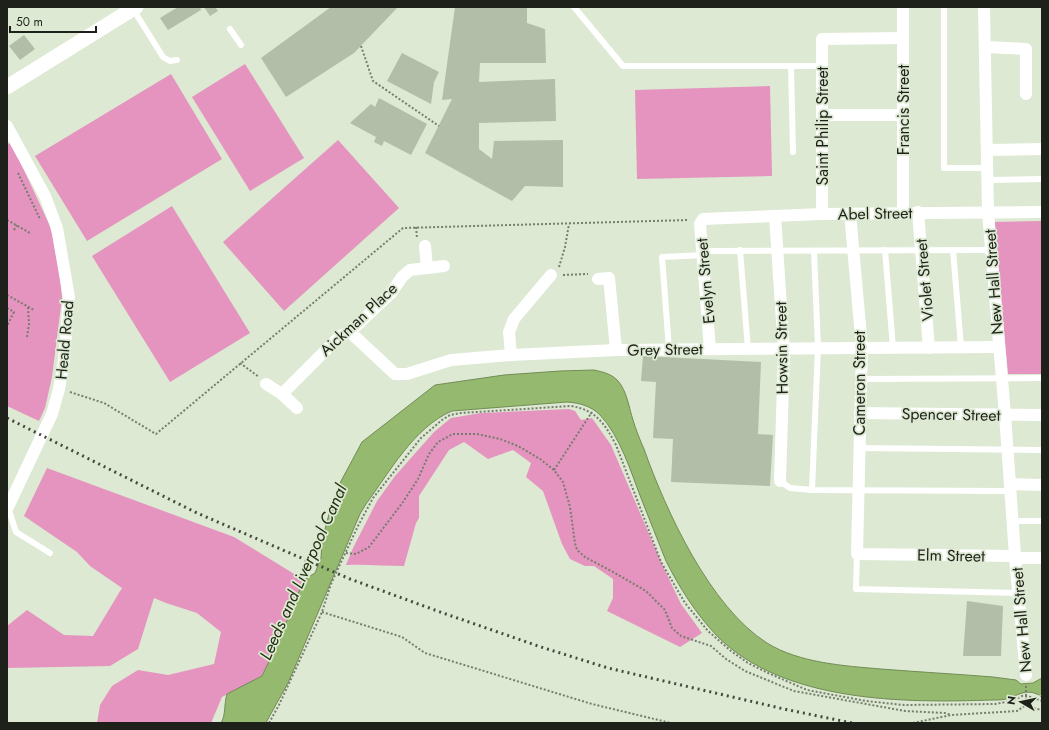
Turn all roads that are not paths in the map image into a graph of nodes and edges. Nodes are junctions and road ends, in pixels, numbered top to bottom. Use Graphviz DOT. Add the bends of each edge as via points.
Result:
graph roads {
  1 [pos="574,7"];
  2 [pos="903,7"];
  3 [pos="944,7"];
  4 [pos="984,7"];
  5 [pos="134,8"];
  6 [pos="230,29"];
  7 [pos="902,38"];
  8 [pos="241,45"];
  9 [pos="985,47"];
  10 [pos="177,60"];
  11 [pos="791,66"];
  12 [pos="822,66"];
  13 [pos="7,87"];
  14 [pos="1026,94"];
  15 [pos="822,115"];
  16 [pos="903,115"];
  17 [pos="7,126"];
  18 [pos="10,139"];
  19 [pos="1042,149"];
  20 [pos="987,150"];
  21 [pos="793,152"];
  22 [pos="987,168"];
  23 [pos="1042,179"];
  24 [pos="987,180"];
  25 [pos="903,212"];
  26 [pos="918,212"];
  27 [pos="988,212"];
  28 [pos="1042,212"];
  29 [pos="850,213"];
  30 [pos="822,214"];
  31 [pos="775,216"];
  32 [pos="705,220"];
  33 [pos="425,246"];
  34 [pos="740,250"];
  35 [pos="777,250"];
  36 [pos="853,250"];
  37 [pos="885,250"];
  38 [pos="921,250"];
  39 [pos="953,250"];
  40 [pos="991,250"];
  41 [pos="814,251"];
  42 [pos="703,253"];
  43 [pos="444,266"];
  44 [pos="427,267"];
  45 [pos="551,275"];
  46 [pos="598,279"];
  47 [pos="350,332"];
  48 [pos="818,347"];
  49 [pos="961,347"];
  50 [pos="998,347"];
  51 [pos="862,348"];
  52 [pos="893,348"];
  53 [pos="929,348"];
  54 [pos="669,349"];
  55 [pos="710,349"];
  56 [pos="748,349"];
  57 [pos="784,349"];
  58 [pos="616,350"];
  59 [pos="511,355"];
  60 [pos="1042,378"];
  61 [pos="861,379"];
  62 [pos="1001,379"];
  63 [pos="266,384"];
  64 [pos="282,394"];
  65 [pos="297,408"];
  66 [pos="860,413"];
  67 [pos="1005,415"];
  68 [pos="1042,415"];
  69 [pos="859,448"];
  70 [pos="1007,450"];
  71 [pos="1042,450"];
  72 [pos="780,481"];
  73 [pos="1042,484"];
  74 [pos="1010,488"];
  75 [pos="812,490"];
  76 [pos="858,490"];
  77 [pos="8,507"];
  78 [pos="1042,520"];
  79 [pos="1012,521"];
  80 [pos="50,553"];
  81 [pos="857,554"];
  82 [pos="1015,557"];
  83 [pos="1042,558"];
  84 [pos="1018,593"];
  85 [pos="1026,675"];
  1 -- 11 [label="lane" via="623,66"];
  2 -- 7 [label="street, Francis Street"];
  3 -- 22 [label="lane" via="944,168"];
  4 -- 9 [label="street, New Hall Street"];
  5 -- 10 [label="lane" via="163,57 170,61"];
  5 -- 13 [label="street"];
  6 -- 8 [label="lane"];
  7 -- 12 [label="street, Saint Philip Street" via="822,39"];
  7 -- 16 [label="street, Francis Street"];
  9 -- 14 [label="street" via="1026,49"];
  9 -- 20 [label="street, New Hall Street"];
  11 -- 12 [label="lane"];
  11 -- 21 [label="lane"];
  12 -- 15 [label="street, Saint Philip Street"];
  15 -- 16 [label="street"];
  15 -- 30 [label="street, Saint Philip Street"];
  16 -- 25 [label="street, Francis Street"];
  17 -- 18 [label="street, Heald Road"];
  18 -- 77 [label="street, Heald Road" via="44,196 57,228 69,297 64,360 52,414"];
  19 -- 20 [label="street"];
  20 -- 22 [label="street, New Hall Street"];
  22 -- 24 [label="street, New Hall Street"];
  23 -- 24 [label="lane"];
  24 -- 27 [label="street, New Hall Street"];
  25 -- 26 [label="street, Abel Street"];
  25 -- 29 [label="street, Abel Street"];
  26 -- 27 [label="street, Abel Street"];
  26 -- 38 [label="street, Violet Street"];
  27 -- 28 [label="street, Abel Street"];
  27 -- 40 [label="street, New Hall Street"];
  29 -- 30 [label="street, Abel Street"];
  29 -- 36 [label="street, Cameron Street"];
  30 -- 31 [label="street, Abel Street"];
  31 -- 32 [label="street, Abel Street"];
  31 -- 35 [label="street, Howsin Street"];
  32 -- 42 [label="street, Evelyn Street" via="700,224"];
  33 -- 44 [label="street"];
  34 -- 35 [label="lane"];
  34 -- 42 [label="lane"];
  34 -- 56 [label="lane"];
  35 -- 41 [label="lane"];
  35 -- 57 [label="street, Howsin Street"];
  36 -- 37 [label="lane"];
  36 -- 41 [label="lane"];
  36 -- 51 [label="street, Cameron Street"];
  37 -- 38 [label="lane"];
  37 -- 52 [label="lane"];
  38 -- 39 [label="lane"];
  38 -- 53 [label="street, Violet Street"];
  39 -- 40 [label="lane"];
  39 -- 49 [label="lane"];
  40 -- 50 [label="street, New Hall Street"];
  41 -- 48 [label="lane"];
  42 -- 54 [label="lane" via="662,257"];
  42 -- 55 [label="street, Evelyn Street"];
  43 -- 44 [label="street, Aickman Place"];
  44 -- 47 [label="street, Aickman Place" via="406,273 391,293"];
  45 -- 59 [label="street" via="514,319 510,332"];
  46 -- 58 [label="street" via="609,278"];
  47 -- 59 [label="street, Grey Street" via="395,374 407,374 451,360"];
  47 -- 64 [label="street, Aickman Place" via="340,336"];
  48 -- 51 [label="street, Grey Street"];
  48 -- 57 [label="street, Grey Street"];
  48 -- 75 [label="lane"];
  49 -- 50 [label="street, Grey Street"];
  49 -- 53 [label="street, Grey Street"];
  50 -- 62 [label="street, New Hall Street"];
  51 -- 52 [label="street, Grey Street"];
  51 -- 61 [label="street, Cameron Street"];
  52 -- 53 [label="street, Grey Street"];
  54 -- 55 [label="street, Grey Street"];
  54 -- 58 [label="street, Grey Street"];
  55 -- 56 [label="street, Grey Street"];
  56 -- 57 [label="street, Grey Street"];
  57 -- 72 [label="street, Howsin Street"];
  58 -- 59 [label="street, Grey Street"];
  60 -- 62 [label="lane"];
  61 -- 62 [label="lane"];
  61 -- 66 [label="street, Cameron Street"];
  62 -- 67 [label="street, New Hall Street"];
  63 -- 64 [label="street"];
  64 -- 65 [label="street"];
  66 -- 67 [label="street, Spencer Street"];
  66 -- 69 [label="street, Cameron Street"];
  67 -- 68 [label="street, Spencer Street"];
  67 -- 70 [label="street, New Hall Street"];
  69 -- 70 [label="lane"];
  69 -- 76 [label="street, Cameron Street"];
  70 -- 71 [label="lane"];
  70 -- 74 [label="street, New Hall Street"];
  72 -- 75 [label="lane" via="790,488"];
  73 -- 74 [label="street"];
  74 -- 76 [label="lane"];
  74 -- 79 [label="street, New Hall Street"];
  75 -- 76 [label="lane"];
  76 -- 81 [label="street, Cameron Street"];
  77 -- 80 [label="lane" via="16,532"];
  78 -- 79 [label="lane"];
  79 -- 82 [label="street, New Hall Street"];
  81 -- 82 [label="street, Elm Street"];
  81 -- 84 [label="lane" via="856,589"];
  82 -- 83 [label="street, Elm Street"];
  82 -- 84 [label="street, New Hall Street"];
  84 -- 85 [label="street, New Hall Street"];
}
